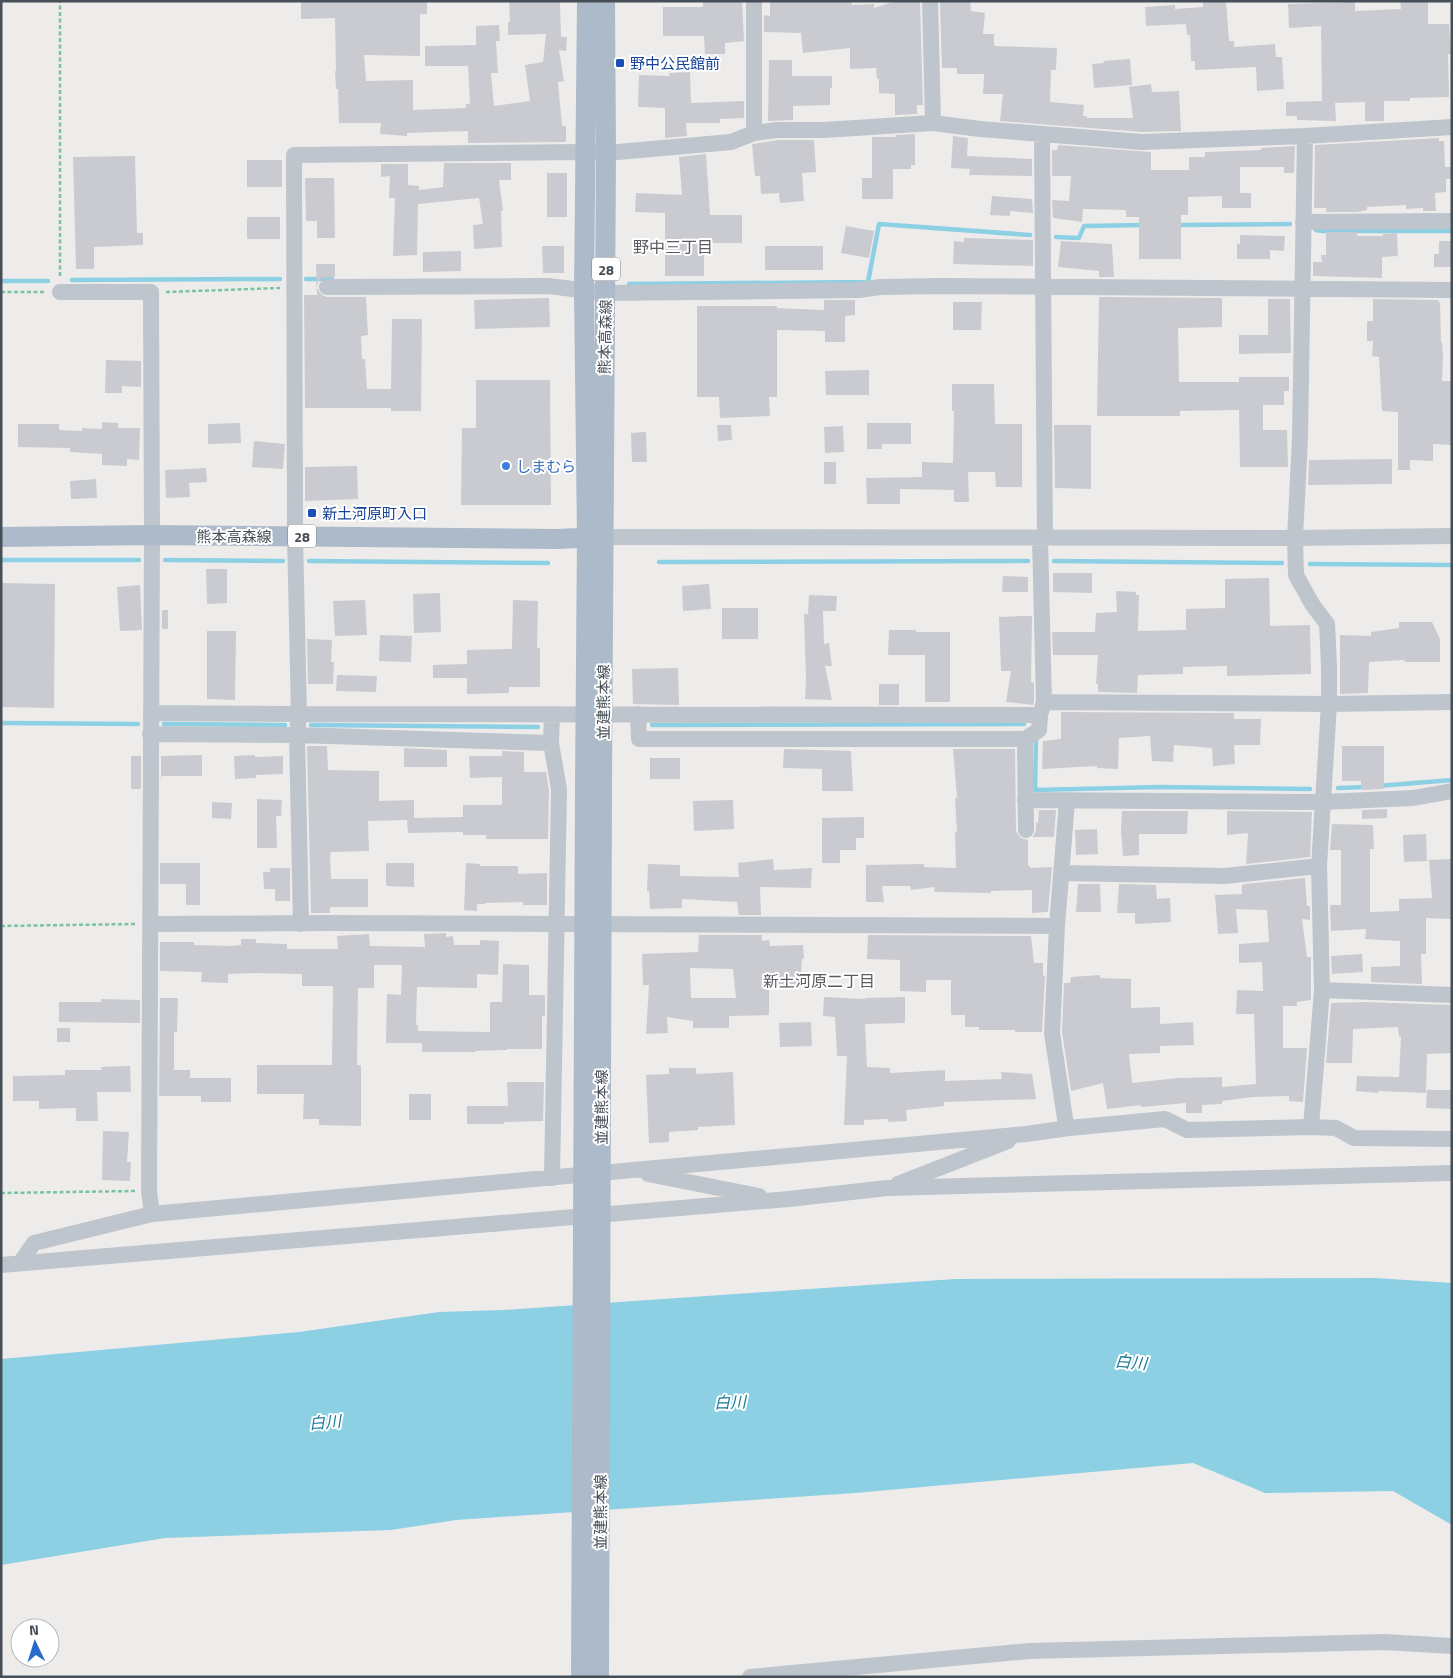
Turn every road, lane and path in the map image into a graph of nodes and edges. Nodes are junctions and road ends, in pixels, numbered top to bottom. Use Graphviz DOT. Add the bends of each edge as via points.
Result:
graph roads {
  1 [pos="60,1"];
  2 [pos="587,1"];
  3 [pos="605,1"];
  4 [pos="754,1"];
  5 [pos="930,1"];
  6 [pos="933,123"];
  7 [pos="1452,127"];
  8 [pos="754,133"];
  9 [pos="1042,134"];
  10 [pos="1305,136"];
  11 [pos="585,152"];
  12 [pos="606,153"];
  13 [pos="1452,221"];
  14 [pos="1303,222"];
  15 [pos="327,287"];
  16 [pos="1044,287"];
  17 [pos="293,288"];
  18 [pos="1302,289"];
  19 [pos="1452,290"];
  20 [pos="584,291"];
  21 [pos="1,292"];
  22 [pos="60,292"];
  23 [pos="151,292"];
  24 [pos="606,293"];
  25 [pos="152,535"];
  26 [pos="295,536"];
  27 [pos="1452,536"];
  28 [pos="1,537"];
  29 [pos="595,537"];
  30 [pos="1043,538"];
  31 [pos="1295,538"];
  32 [pos="1452,702"];
  33 [pos="1329,704"];
  34 [pos="1042,708"];
  35 [pos="151,714"];
  36 [pos="299,714"];
  37 [pos="552,714"];
  38 [pos="595,714"];
  39 [pos="638,714"];
  40 [pos="150,734"];
  41 [pos="297,735"];
  42 [pos="1025,739"];
  43 [pos="551,743"];
  44 [pos="594,786"];
  45 [pos="1452,791"];
  46 [pos="1025,800"];
  47 [pos="1067,800"];
  48 [pos="1323,802"];
  49 [pos="1026,830"];
  50 [pos="1319,866"];
  51 [pos="1062,873"];
  52 [pos="150,924"];
  53 [pos="301,924"];
  54 [pos="556,925"];
  55 [pos="1,926"];
  56 [pos="1057,926"];
  57 [pos="1322,990"];
  58 [pos="1452,995"];
  59 [pos="1311,1127"];
  60 [pos="1068,1128"];
  61 [pos="1026,1134"];
  62 [pos="1452,1139"];
  63 [pos="632,1170"];
  64 [pos="1452,1174"];
  65 [pos="552,1178"];
  66 [pos="887,1188"];
  67 [pos="150,1191"];
  68 [pos="1,1193"];
  69 [pos="778,1200"];
  70 [pos="152,1214"];
  71 [pos="20,1263"];
  72 [pos="1,1265"];
  73 [pos="1452,1646"];
  74 [pos="581,1677"];
  75 [pos="599,1677"];
  76 [pos="750,1677"];
  1 -- 22 [label="path"];
  2 -- 11 [label="main road, 熊本高森線 / 28"];
  3 -- 12 [label="main road, 熊本高森線 / 28"];
  4 -- 8 [label="street"];
  5 -- 6 [label="street"];
  6 -- 8 [label="street"];
  6 -- 9 [label="street"];
  7 -- 10 [label="street"];
  8 -- 12 [label="street" via="731,142"];
  9 -- 10 [label="street" via="1142,142"];
  9 -- 16 [label="street"];
  10 -- 14 [label="street"];
  11 -- 12 [label="street"];
  11 -- 17 [label="street" via="294,155"];
  11 -- 20 [label="main road, 熊本高森線 / 28"];
  12 -- 24 [label="main road, 熊本高森線 / 28"];
  13 -- 14 [label="street"];
  14 -- 18 [label="street"];
  15 -- 20 [label="street" via="548,286"];
  16 -- 18 [label="street"];
  16 -- 24 [label="street"];
  16 -- 30 [label="street"];
  17 -- 23 [label="path"];
  17 -- 26 [label="street"];
  18 -- 19 [label="street"];
  18 -- 31 [label="street"];
  20 -- 24 [label="street"];
  20 -- 29 [label="main road, 熊本高森線 / 28"];
  21 -- 22 [label="path"];
  22 -- 23 [label="street"];
  23 -- 25 [label="street"];
  24 -- 29 [label="main road, 熊本高森線 / 28"];
  25 -- 26 [label="main road, 熊本高森線 / 28"];
  25 -- 28 [label="main road, 熊本高森線 / 28"];
  25 -- 35 [label="street"];
  26 -- 29 [label="main road, 熊本高森線 / 28"];
  26 -- 36 [label="street"];
  27 -- 31 [label="street"];
  29 -- 30 [label="street"];
  29 -- 38 [label="main road, 並建熊本線"];
  30 -- 31 [label="street"];
  30 -- 34 [label="street"];
  31 -- 33 [label="street" via="1296,575 1327,624"];
  32 -- 33 [label="street"];
  33 -- 34 [label="street"];
  33 -- 48 [label="street"];
  34 -- 39 [label="street"];
  34 -- 42 [label="street" via="1039,730"];
  35 -- 36 [label="street"];
  35 -- 40 [label="street"];
  36 -- 37 [label="street"];
  36 -- 41 [label="street"];
  37 -- 38 [label="street"];
  37 -- 43 [label="street"];
  38 -- 39 [label="street"];
  38 -- 44 [label="main road, 並建熊本線"];
  39 -- 42 [label="street" via="638,740"];
  40 -- 41 [label="street"];
  40 -- 52 [label="street"];
  41 -- 43 [label="street"];
  41 -- 53 [label="street"];
  42 -- 46 [label="street"];
  43 -- 54 [label="street" via="559,789"];
  44 -- 74 [label="main road, 並建熊本線, bridge"];
  44 -- 75 [label="main road, 並建熊本線, bridge"];
  45 -- 48 [label="street" via="1413,798"];
  46 -- 47 [label="street"];
  46 -- 49 [label="street"];
  47 -- 48 [label="street"];
  47 -- 51 [label="street"];
  48 -- 50 [label="street"];
  50 -- 51 [label="street" via="1224,876"];
  50 -- 57 [label="street"];
  51 -- 56 [label="street"];
  52 -- 53 [label="street"];
  52 -- 55 [label="path"];
  52 -- 67 [label="street"];
  53 -- 54 [label="street"];
  54 -- 56 [label="street"];
  54 -- 65 [label="street"];
  56 -- 60 [label="street" via="1052,1033"];
  57 -- 58 [label="street"];
  57 -- 59 [label="street"];
  59 -- 60 [label="street" via="1187,1130 1165,1119"];
  59 -- 62 [label="street" via="1336,1128 1354,1138"];
  60 -- 61 [label="street"];
  61 -- 63 [label="street"];
  61 -- 66 [label="street"];
  63 -- 65 [label="street"];
  63 -- 69 [label="street"];
  64 -- 66 [label="street"];
  65 -- 70 [label="street"];
  66 -- 69 [label="street"];
  67 -- 68 [label="path"];
  67 -- 70 [label="street"];
  69 -- 71 [label="street"];
  70 -- 71 [label="street" via="34,1243"];
  71 -- 72 [label="street"];
  73 -- 76 [label="street" via="1384,1642 1029,1651"];
}
